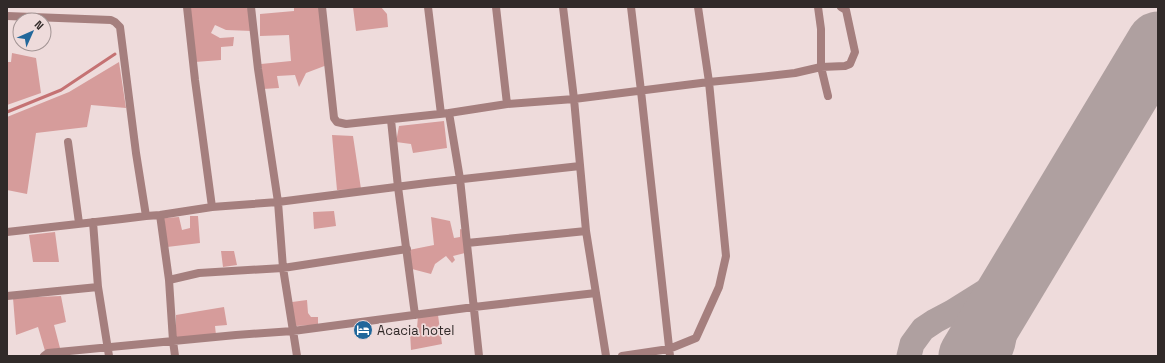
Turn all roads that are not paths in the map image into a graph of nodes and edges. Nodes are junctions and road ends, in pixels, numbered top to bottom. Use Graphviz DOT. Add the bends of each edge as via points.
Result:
graph roads {
  1 [pos="187,7"];
  2 [pos="251,7"];
  3 [pos="322,7"];
  4 [pos="428,7"];
  5 [pos="496,7"];
  6 [pos="563,7"];
  7 [pos="630,7"];
  8 [pos="698,7"];
  9 [pos="818,7"];
  10 [pos="840,7"];
  11 [pos="7,16"];
  12 [pos="822,67"];
  13 [pos="709,82"];
  14 [pos="641,91"];
  15 [pos="828,96"];
  16 [pos="574,99"];
  17 [pos="507,104"];
  18 [pos="445,114"];
  19 [pos="392,120"];
  20 [pos="68,142"];
  21 [pos="580,166"];
  22 [pos="460,179"];
  23 [pos="398,187"];
  24 [pos="278,202"];
  25 [pos="212,207"];
  26 [pos="146,216"];
  27 [pos="160,216"];
  28 [pos="93,222"];
  29 [pos="79,223"];
  30 [pos="586,231"];
  31 [pos="7,232"];
  32 [pos="467,243"];
  33 [pos="407,250"];
  34 [pos="284,268"];
  35 [pos="169,280"];
  36 [pos="98,287"];
  37 [pos="596,293"];
  38 [pos="7,296"];
  39 [pos="474,307"];
  40 [pos="415,315"];
  41 [pos="293,331"];
  42 [pos="173,341"];
  43 [pos="108,352"];
  44 [pos="669,353"];
  45 [pos="44,356"];
  46 [pos="175,356"];
  47 [pos="298,356"];
  48 [pos="479,356"];
  49 [pos="606,356"];
  50 [pos="622,356"];
  1 -- 25 [label="street"];
  2 -- 24 [label="street"];
  3 -- 19 [label="street" via="334,118 337,122 346,124"];
  4 -- 18 [label="street"];
  5 -- 17 [label="street"];
  6 -- 16 [label="street"];
  7 -- 14 [label="street"];
  8 -- 13 [label="street"];
  9 -- 12 [label="street"];
  10 -- 12 [label="street" via="846,10 855,52 850,64"];
  11 -- 26 [label="street" via="111,20 120,27"];
  12 -- 13 [label="street" via="787,74"];
  12 -- 15 [label="street"];
  13 -- 14 [label="street"];
  13 -- 44 [label="street" via="726,256 719,287 696,338"];
  14 -- 16 [label="street"];
  14 -- 44 [label="street"];
  16 -- 17 [label="street"];
  16 -- 21 [label="street"];
  17 -- 18 [label="street"];
  18 -- 19 [label="street"];
  18 -- 22 [label="street"];
  19 -- 23 [label="street"];
  20 -- 29 [label="street"];
  21 -- 22 [label="street"];
  21 -- 30 [label="street"];
  22 -- 23 [label="street"];
  22 -- 32 [label="street"];
  23 -- 24 [label="street"];
  23 -- 33 [label="street"];
  24 -- 25 [label="street"];
  24 -- 34 [label="street"];
  25 -- 27 [label="street"];
  26 -- 27 [label="street"];
  26 -- 28 [label="street"];
  27 -- 35 [label="street"];
  28 -- 29 [label="street"];
  28 -- 36 [label="street"];
  29 -- 31 [label="street"];
  30 -- 32 [label="street"];
  30 -- 37 [label="street"];
  32 -- 39 [label="street"];
  33 -- 34 [label="street"];
  33 -- 40 [label="street"];
  34 -- 35 [label="street" via="199,273"];
  34 -- 41 [label="street"];
  35 -- 42 [label="street"];
  36 -- 38 [label="street"];
  36 -- 43 [label="street"];
  37 -- 39 [label="street"];
  37 -- 49 [label="street"];
  39 -- 40 [label="street"];
  39 -- 48 [label="street"];
  40 -- 41 [label="street"];
  41 -- 42 [label="street"];
  41 -- 47 [label="street"];
  42 -- 43 [label="street"];
  42 -- 46 [label="street"];
  43 -- 45 [label="street" via="48,353"];
  44 -- 50 [label="street"];
}
